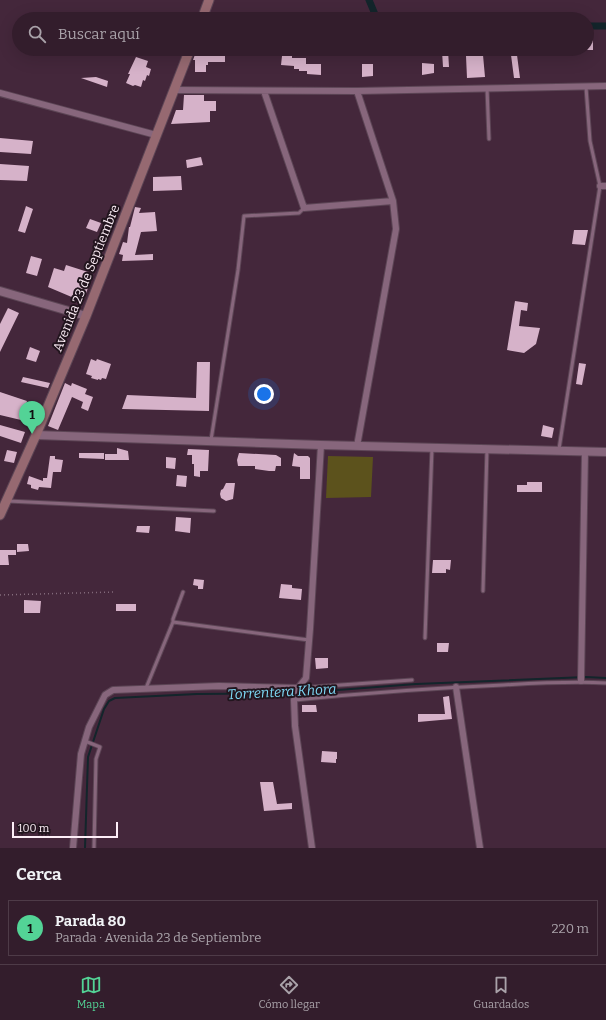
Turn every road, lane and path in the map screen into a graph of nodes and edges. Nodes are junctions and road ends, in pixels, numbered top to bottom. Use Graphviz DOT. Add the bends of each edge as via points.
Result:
graph roads {
  1 [pos="209,0"];
  2 [pos="205,12"];
  3 [pos="187,56"];
  4 [pos="586,86"];
  5 [pos="606,86"];
  6 [pos="487,88"];
  7 [pos="174,90"];
  8 [pos="264,91"];
  9 [pos="357,91"];
  10 [pos="0,93"];
  11 [pos="156,135"];
  12 [pos="489,139"];
  13 [pos="603,186"];
  14 [pos="393,201"];
  15 [pos="304,208"];
  16 [pos="0,291"];
  17 [pos="86,316"];
  18 [pos="36,435"];
  19 [pos="211,442"];
  20 [pos="321,446"];
  21 [pos="357,446"];
  22 [pos="432,448"];
  23 [pos="487,449"];
  24 [pos="558,451"];
  25 [pos="585,451"];
  26 [pos="606,452"];
  27 [pos="6,501"];
  28 [pos="214,511"];
  29 [pos="0,515"];
  30 [pos="483,591"];
  31 [pos="115,592"];
  32 [pos="183,592"];
  33 [pos="0,595"];
  34 [pos="173,622"];
  35 [pos="425,638"];
  36 [pos="309,640"];
  37 [pos="412,680"];
  38 [pos="581,681"];
  39 [pos="606,682"];
  40 [pos="456,687"];
  41 [pos="146,688"];
  42 [pos="298,688"];
  43 [pos="294,700"];
  44 [pos="84,741"];
  45 [pos="73,848"];
  46 [pos="94,848"];
  47 [pos="312,848"];
  48 [pos="480,848"];
  1 -- 2 [label="main road"];
  3 -- 7 [label="main road, Avenida 23 de Septiembre"];
  4 -- 5 [label="street"];
  4 -- 6 [label="street"];
  4 -- 13 [label="lane" via="590,141"];
  6 -- 9 [label="street"];
  6 -- 12 [label="lane"];
  7 -- 8 [label="street"];
  7 -- 11 [label="main road, Avenida 23 de Septiembre"];
  8 -- 9 [label="street"];
  8 -- 15 [label="street"];
  9 -- 14 [label="street"];
  10 -- 11 [label="street"];
  11 -- 17 [label="main road, Avenida 23 de Septiembre"];
  13 -- 24 [label="lane"];
  14 -- 15 [label="street"];
  14 -- 21 [label="street" via="396,229"];
  15 -- 19 [label="lane" via="299,214 244,216"];
  16 -- 17 [label="street"];
  17 -- 18 [label="main road, Avenida 23 de Septiembre"];
  18 -- 19 [label="street"];
  18 -- 27 [label="main road, Avenida 23 de Septiembre"];
  19 -- 20 [label="street"];
  20 -- 21 [label="street"];
  20 -- 36 [label="street"];
  21 -- 22 [label="street"];
  22 -- 23 [label="street"];
  22 -- 35 [label="lane"];
  23 -- 24 [label="street"];
  23 -- 30 [label="lane"];
  24 -- 25 [label="street"];
  25 -- 26 [label="street"];
  25 -- 38 [label="street"];
  27 -- 28 [label="lane"];
  27 -- 29 [label="main road, Avenida 23 de Septiembre"];
  31 -- 33 [label="path"];
  32 -- 34 [label="lane"];
  34 -- 36 [label="lane"];
  34 -- 41 [label="lane"];
  36 -- 42 [label="street" via="306,678"];
  37 -- 42 [label="lane"];
  38 -- 39 [label="lane"];
  38 -- 40 [label="lane"];
  40 -- 43 [label="lane"];
  40 -- 48 [label="street"];
  41 -- 42 [label="street"];
  41 -- 44 [label="street" via="113,690 105,695"];
  42 -- 43 [label="street"];
  43 -- 47 [label="street" via="294,726"];
  44 -- 45 [label="street"];
  44 -- 46 [label="lane" via="100,747 96,759"];
}
